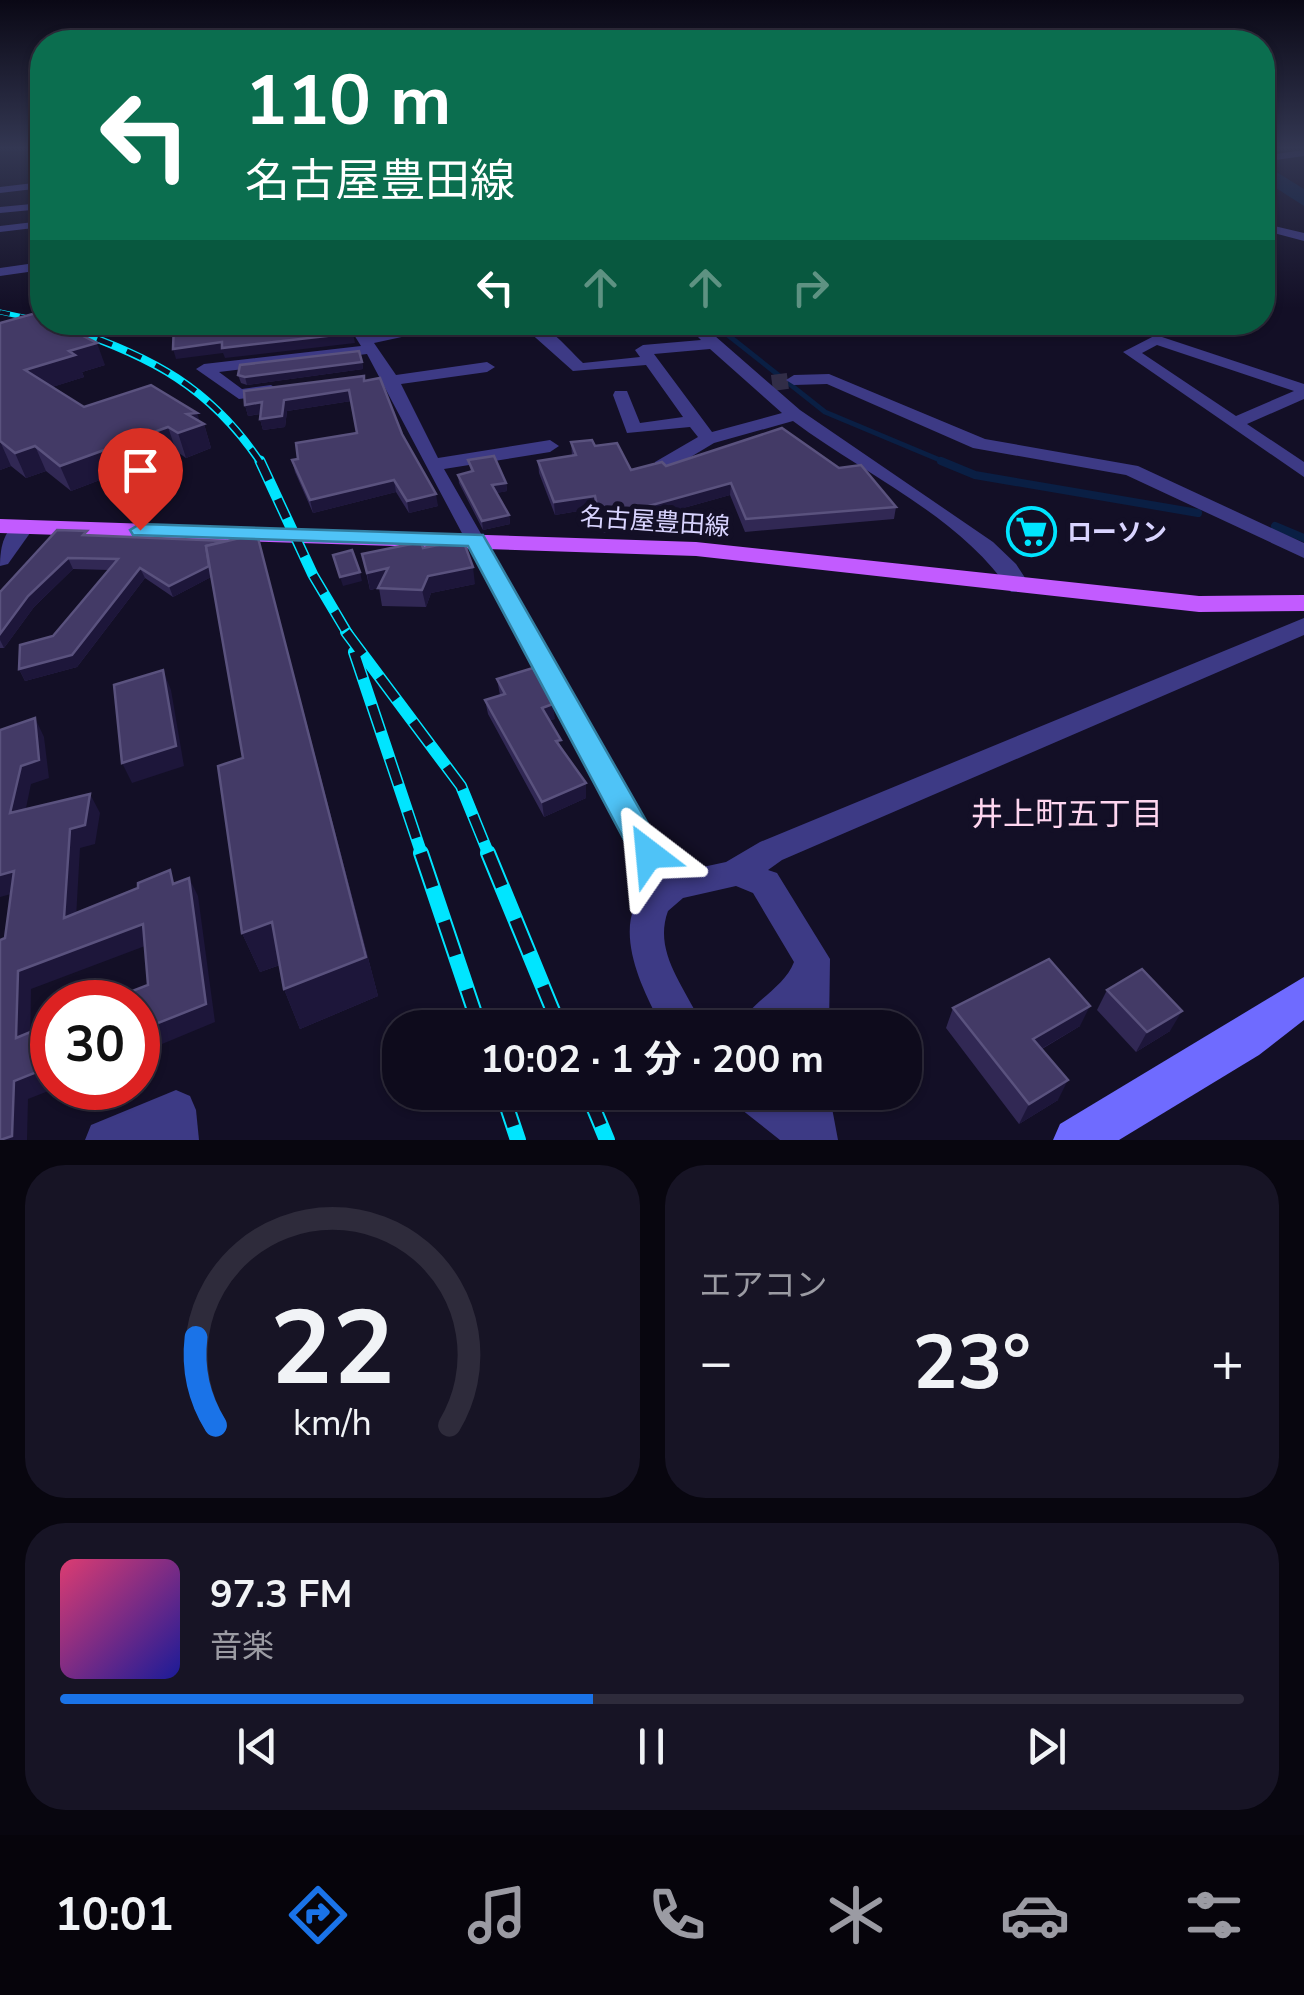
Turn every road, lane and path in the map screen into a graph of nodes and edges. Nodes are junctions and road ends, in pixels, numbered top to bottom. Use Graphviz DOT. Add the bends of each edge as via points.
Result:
graph roads {
  1 [pos="30,207"];
  2 [pos="0,210"];
  3 [pos="30,225"];
  4 [pos="0,229"];
  5 [pos="1275,229"];
  6 [pos="1304,237"];
  7 [pos="30,268"];
  8 [pos="0,272"];
  9 [pos="362,335"];
  10 [pos="408,335"];
  11 [pos="546,335"];
  12 [pos="704,335"];
  13 [pos="369,344"];
  14 [pos="713,344"];
  15 [pos="650,360"];
  16 [pos="486,367"];
  17 [pos="383,378"];
  18 [pos="794,380"];
  19 [pos="295,387"];
  20 [pos="1304,391"];
  21 [pos="621,395"];
  22 [pos="796,416"];
  23 [pos="694,420"];
  24 [pos="1234,423"];
  25 [pos="708,439"];
  26 [pos="550,446"];
  27 [pos="432,465"];
  28 [pos="662,466"];
  29 [pos="1304,471"];
  30 [pos="12,526"];
  31 [pos="476,540"];
  32 [pos="1304,551"];
  33 [pos="0,559"];
  34 [pos="1019,586"];
  35 [pos="1304,602"];
  36 [pos="1304,626"];
  37 [pos="737,872"];
  38 [pos="668,890"];
  39 [pos="812,972"];
  40 [pos="1304,996"];
  41 [pos="672,1010"];
  42 [pos="780,1010"];
  43 [pos="811,1010"];
  44 [pos="774,1110"];
  45 [pos="811,1110"];
  46 [pos="106,1140"];
  47 [pos="178,1140"];
  48 [pos="815,1140"];
  49 [pos="1076,1140"];
  1 -- 2 [label="street"];
  3 -- 4 [label="street"];
  5 -- 6 [label="street"];
  7 -- 8 [label="street"];
  9 -- 13 [label="street"];
  10 -- 13 [label="street"];
  11 -- 15 [label="street" via="579,368"];
  12 -- 14 [label="street"];
  13 -- 17 [label="street"];
  13 -- 19 [label="street" via="204,370 238,394"];
  14 -- 15 [label="street" via="644,350"];
  14 -- 22 [label="street"];
  15 -- 23 [label="street"];
  16 -- 17 [label="street"];
  17 -- 27 [label="street"];
  18 -- 32 [label="street" via="829,378 980,444 1131,470"];
  20 -- 24 [label="street"];
  20 -- 24 [label="street" via="1156,340 1130,352"];
  21 -- 23 [label="street" via="633,430"];
  22 -- 25 [label="street"];
  22 -- 34 [label="street" via="1012,568"];
  23 -- 25 [label="street"];
  24 -- 29 [label="street"];
  25 -- 28 [label="street"];
  26 -- 27 [label="street"];
  27 -- 31 [label="street"];
  30 -- 31 [label="main road, 名古屋豊田線"];
  30 -- 33 [label="street"];
  31 -- 34 [label="main road, 名古屋豊田線" via="696,549"];
  31 -- 38 [label="street"];
  34 -- 35 [label="main road, 名古屋豊田線" via="1199,604"];
  36 -- 37 [label="street" via="771,851"];
  37 -- 38 [label="street"];
  37 -- 39 [label="street" via="764,884 804,944"];
  38 -- 41 [label="street" via="651,911 649,964"];
  39 -- 42 [label="street"];
  39 -- 43 [label="street"];
  40 -- 49 [label="main road" via="1244,1040"];
  44 -- 48 [label="street"];
  45 -- 48 [label="street"];
  46 -- 47 [label="street" via="176,1110"];
}
